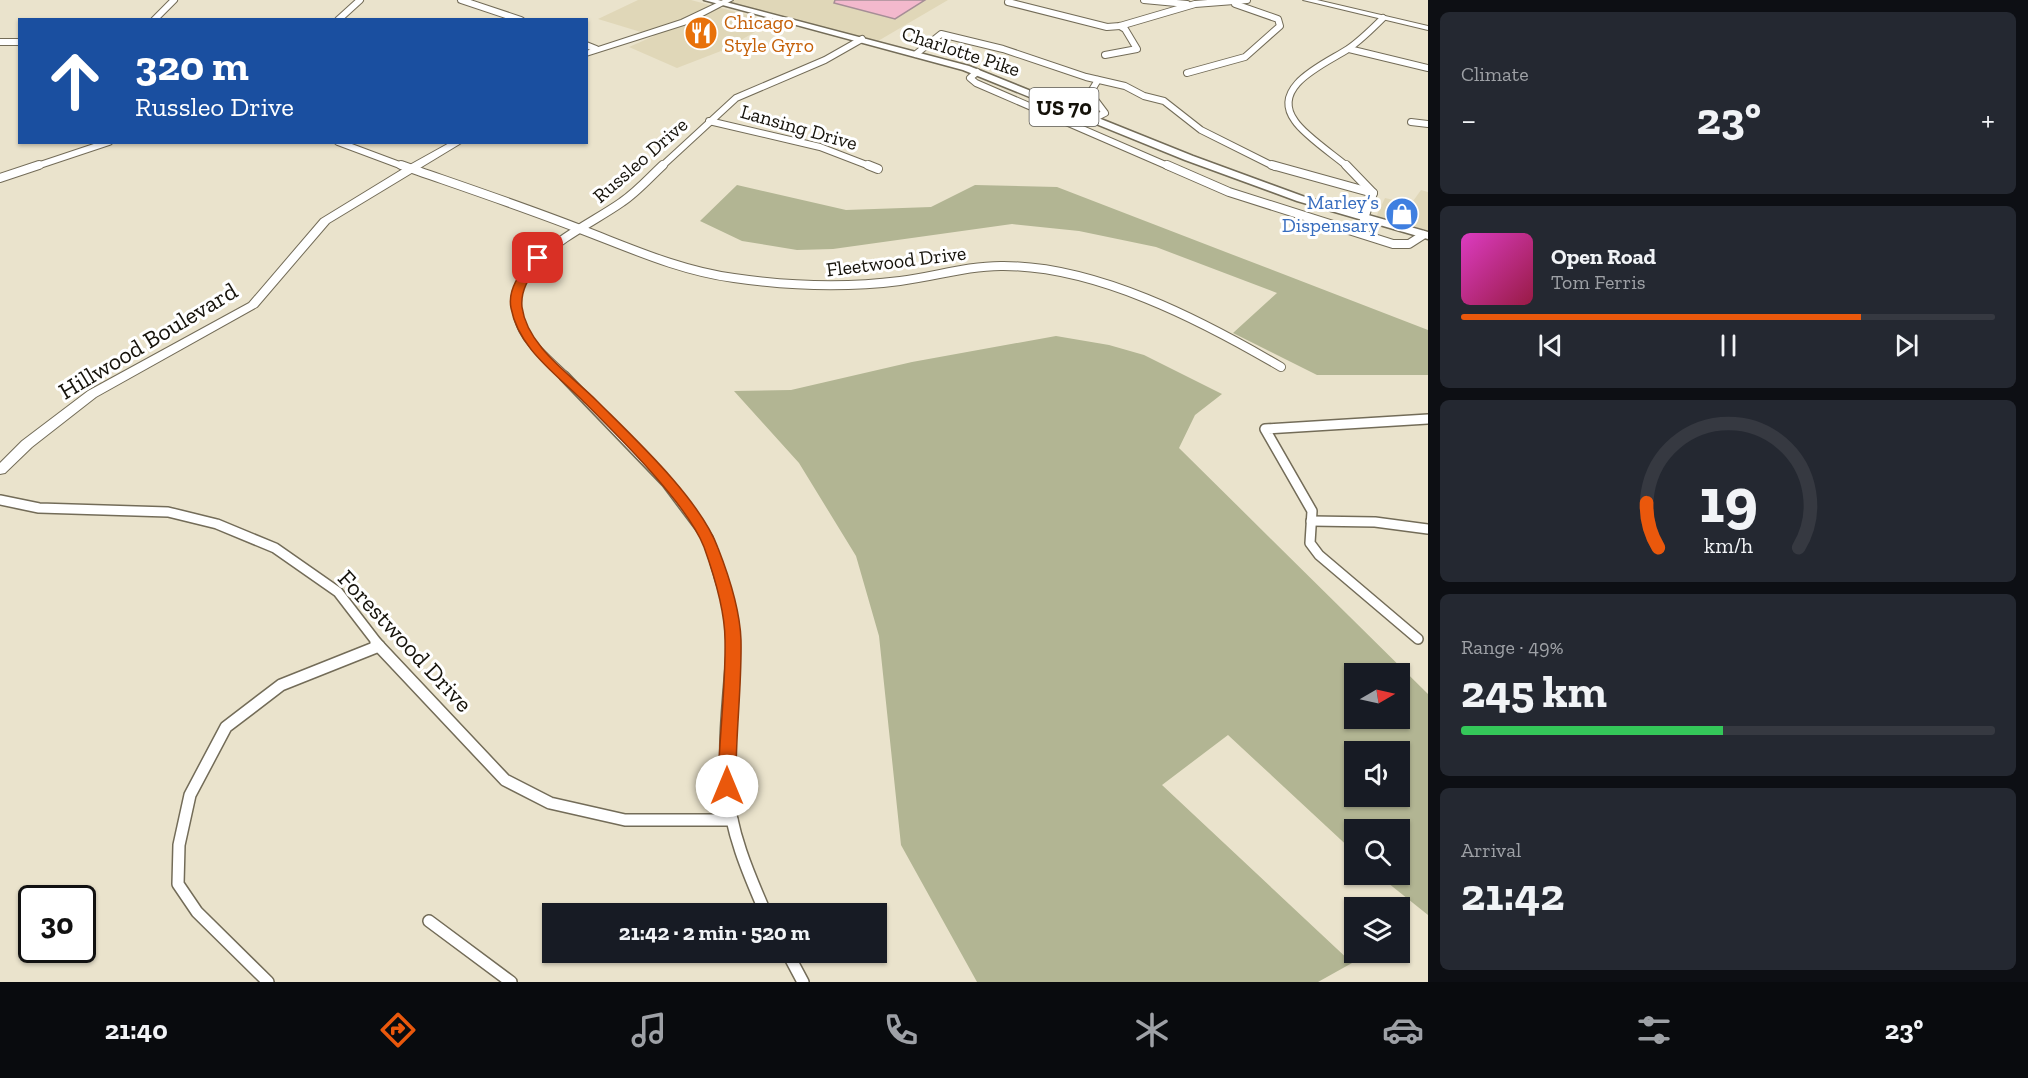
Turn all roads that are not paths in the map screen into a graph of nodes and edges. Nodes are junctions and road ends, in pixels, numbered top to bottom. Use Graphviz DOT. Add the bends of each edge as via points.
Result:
graph roads {
  1 [pos="174,0"];
  2 [pos="360,0"];
  3 [pos="461,0"];
  4 [pos="708,0"];
  5 [pos="1144,0"];
  6 [pos="1247,0"];
  7 [pos="1307,0"];
  8 [pos="1168,1"];
  9 [pos="725,2"];
  10 [pos="1008,2"];
  11 [pos="1232,3"];
  12 [pos="1195,4"];
  13 [pos="156,18"];
  14 [pos="340,18"];
  15 [pos="515,18"];
  16 [pos="1383,18"];
  17 [pos="1120,26"];
  18 [pos="1428,28"];
  19 [pos="862,39"];
  20 [pos="0,42"];
  21 [pos="18,42"];
  22 [pos="588,46"];
  23 [pos="596,49"];
  24 [pos="1349,49"];
  25 [pos="588,53"];
  26 [pos="916,54"];
  27 [pos="1105,55"];
  28 [pos="1428,68"];
  29 [pos="977,72"];
  30 [pos="1186,73"];
  31 [pos="1098,80"];
  32 [pos="1093,119"];
  33 [pos="709,121"];
  34 [pos="1411,122"];
  35 [pos="1428,124"];
  36 [pos="103,144"];
  37 [pos="343,144"];
  38 [pos="455,144"];
  39 [pos="409,169"];
  40 [pos="878,169"];
  41 [pos="0,178"];
  42 [pos="1373,193"];
  43 [pos="1364,218"];
  44 [pos="581,229"];
  45 [pos="1425,235"];
  46 [pos="1281,367"];
  47 [pos="1428,419"];
  48 [pos="0,470"];
  49 [pos="0,500"];
  50 [pos="1311,521"];
  51 [pos="1428,529"];
  52 [pos="1418,639"];
  53 [pos="379,646"];
  54 [pos="732,820"];
  55 [pos="761,903"];
  56 [pos="429,921"];
  57 [pos="793,963"];
  58 [pos="268,982"];
  59 [pos="511,982"];
  60 [pos="803,982"];
  1 -- 13 [label="street"];
  2 -- 14 [label="street"];
  3 -- 15 [label="street"];
  4 -- 9 [label="main road, Charlotte Pike / US 70"];
  5 -- 8 [label="street"];
  6 -- 11 [label="street"];
  7 -- 16 [label="street"];
  8 -- 12 [label="street"];
  9 -- 19 [label="main road, Charlotte Pike / US 70"];
  9 -- 23 [label="street" via="684,22"];
  10 -- 17 [label="street" via="1107,27"];
  11 -- 12 [label="street"];
  11 -- 30 [label="street" via="1278,19 1280,26 1245,57"];
  12 -- 17 [label="street"];
  16 -- 18 [label="street"];
  16 -- 24 [label="street"];
  17 -- 27 [label="street" via="1137,49"];
  19 -- 26 [label="main road, Charlotte Pike / US 70"];
  19 -- 33 [label="street, Russleo Drive" via="825,60 736,98"];
  20 -- 21 [label="street"];
  22 -- 23 [label="street"];
  23 -- 25 [label="street"];
  24 -- 28 [label="street"];
  24 -- 42 [label="street" via="1301,77 1290,98 1289,111 1294,121 1360,177"];
  26 -- 29 [label="main road, Charlotte Pike / US 70"];
  26 -- 31 [label="street" via="941,34 1003,49"];
  29 -- 32 [label="main road, Charlotte Pike / US 70"];
  29 -- 45 [label="street" via="970,78 976,83 1229,192 1393,244 1409,243"];
  31 -- 32 [label="street" via="1090,93 1105,113"];
  31 -- 42 [label="street" via="1164,101 1201,130 1280,169"];
  32 -- 43 [label="main road, Charlotte Pike / US 70" via="1301,199"];
  33 -- 40 [label="street, Lansing Drive" via="813,145"];
  33 -- 44 [label="street, Russleo Drive" via="624,201"];
  34 -- 35 [label="street"];
  36 -- 41 [label="street"];
  37 -- 39 [label="street, Fleetwood Drive"];
  38 -- 39 [label="street, Hillwood Boulevard"];
  39 -- 44 [label="street, Fleetwood Drive"];
  39 -- 48 [label="street, Hillwood Boulevard" via="325,221 253,305 92,394"];
  42 -- 43 [label="street"];
  43 -- 45 [label="main road, US 70"];
  44 -- 46 [label="street, Fleetwood Drive" via="673,265 729,278 810,286 902,280 967,267 1006,266 1059,272 1215,328"];
  44 -- 54 [label="street, Russleo Drive" via="538,258 522,278 516,306 518,319 536,348 687,507 711,548 729,609 733,640 727,735"];
  47 -- 50 [label="street" via="1265,429 1312,511"];
  49 -- 53 [label="street, Forestwood Drive" via="39,508 168,513 217,524 275,548 338,592"];
  50 -- 51 [label="street" via="1375,522"];
  50 -- 52 [label="street" via="1310,543 1319,555"];
  53 -- 54 [label="street, Forestwood Drive" via="505,780 550,803 625,820"];
  53 -- 58 [label="street" via="281,685 226,727 202,768 185,810 177,859 178,884 197,912"];
  54 -- 55 [label="street, Russleo Drive" via="745,867"];
  56 -- 59 [label="street"];
  57 -- 60 [label="street"];
}
